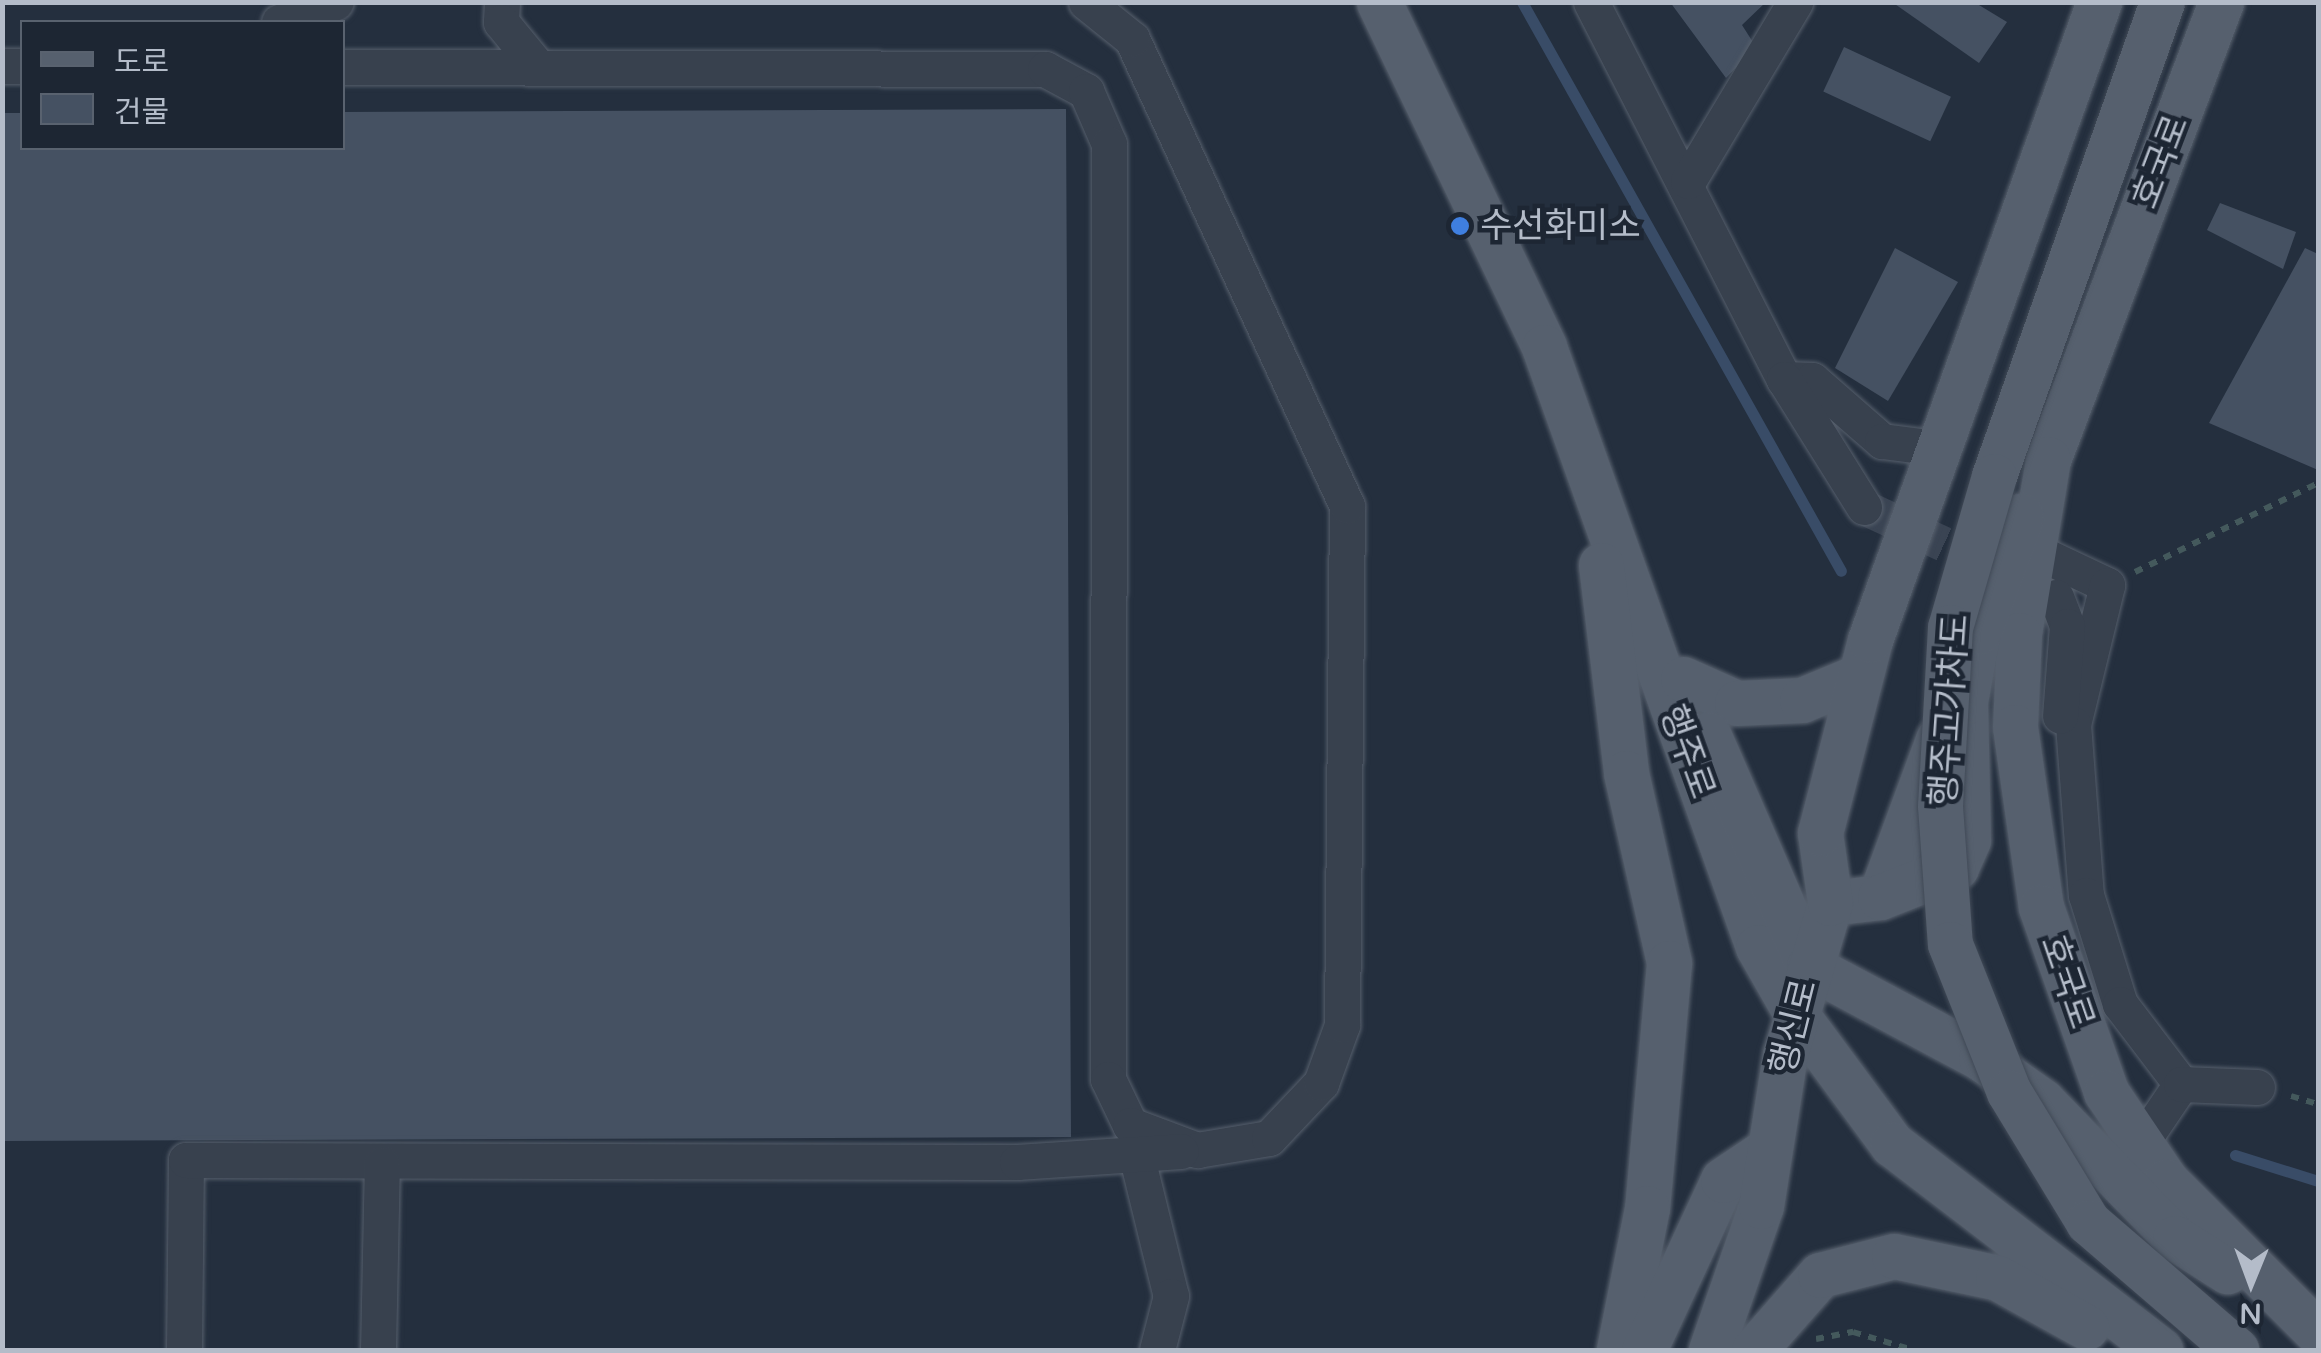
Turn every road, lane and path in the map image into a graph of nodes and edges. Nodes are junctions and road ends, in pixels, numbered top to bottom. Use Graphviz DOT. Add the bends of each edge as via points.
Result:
graph roads {
  1 [pos="336,2"];
  2 [pos="502,2"];
  3 [pos="1086,2"];
  4 [pos="1380,2"];
  5 [pos="1591,2"];
  6 [pos="1795,2"];
  7 [pos="2099,2"];
  8 [pos="2162,2"];
  9 [pos="2222,2"];
  10 [pos="285,20"];
  11 [pos="345,67"];
  12 [pos="538,67"];
  13 [pos="1688,181"];
  14 [pos="1784,379"];
  15 [pos="1937,448"];
  16 [pos="2048,460"];
  17 [pos="2318,482"];
  18 [pos="1591,483"];
  19 [pos="1864,507"];
  20 [pos="2033,550"];
  21 [pos="2107,585"];
  22 [pos="2056,596"];
  23 [pos="1978,632"];
  24 [pos="1860,676"];
  25 [pos="1683,679"];
  26 [pos="2074,724"];
  27 [pos="1880,896"];
  28 [pos="1830,903"];
  29 [pos="1809,966"];
  30 [pos="1796,1014"];
  31 [pos="2180,1084"];
  32 [pos="2258,1087"];
  33 [pos="2141,1143"];
  34 [pos="1197,1150"];
  35 [pos="1764,1152"];
  36 [pos="1136,1154"];
  37 [pos="382,1164"];
  38 [pos="2305,1323"];
  39 [pos="184,1350"];
  40 [pos="378,1350"];
  41 [pos="1157,1350"];
  42 [pos="1618,1350"];
  43 [pos="1644,1350"];
  44 [pos="1711,1350"];
  45 [pos="1754,1350"];
  46 [pos="1799,1350"];
  47 [pos="1913,1350"];
  48 [pos="2129,1350"];
  49 [pos="2160,1350"];
  50 [pos="2237,1350"];
  1 -- 10 [label="street"];
  2 -- 12 [label="street" via="500,22"];
  3 -- 34 [label="street" via="1132,39 1347,506 1342,1025 1321,1083 1269,1138"];
  4 -- 18 [label="main road, 행주로" via="1536,329"];
  5 -- 13 [label="street"];
  6 -- 13 [label="street"];
  7 -- 15 [label="main road"];
  8 -- 50 [label="main road, 행주고가차도, bridge" via="1994,476 1950,627 1940,806 1950,944 2009,1092 2088,1222"];
  9 -- 16 [label="main road, 호국로"];
  11 -- 12 [label="street"];
  12 -- 34 [label="street" via="1045,69 1086,92 1109,144 1108,1079 1130,1125"];
  13 -- 14 [label="street"];
  14 -- 15 [label="street" via="1812,380 1882,441"];
  14 -- 19 [label="street"];
  15 -- 24 [label="main road"];
  16 -- 20 [label="main road, 호국로"];
  16 -- 23 [label="main road"];
  17 -- 21 [label="path"];
  18 -- 25 [label="main road, 행주로"];
  18 -- 30 [label="main road, 행주로" via="1758,947"];
  18 -- 42 [label="main road" via="1626,773 1669,964 1647,1208"];
  20 -- 21 [label="street"];
  20 -- 33 [label="main road, 호국로" via="2015,727 2041,907 2106,1092"];
  21 -- 26 [label="street"];
  22 -- 26 [label="street" via="2068,626 2055,713"];
  23 -- 27 [label="main road"];
  23 -- 27 [label="main road" via="1965,702 1968,840 1956,868"];
  24 -- 25 [label="main road" via="1802,700 1737,703"];
  24 -- 28 [label="main road" via="1820,834"];
  25 -- 29 [label="main road, 행주로"];
  26 -- 31 [label="street" via="2086,895 2120,1004"];
  27 -- 28 [label="main road"];
  28 -- 29 [label="main road, 행신로"];
  29 -- 30 [label="main road, 행신로"];
  29 -- 38 [label="main road" via="1982,1058 2104,1159 2175,1238"];
  30 -- 35 [label="main road, 행신로"];
  30 -- 49 [label="main road, 행주로" via="1892,1144"];
  31 -- 32 [label="street"];
  31 -- 33 [label="street"];
  33 -- 38 [label="main road, 호국로"];
  34 -- 36 [label="street"];
  35 -- 43 [label="main road" via="1723,1180"];
  35 -- 44 [label="main road, 행신로" via="1762,1206"];
  36 -- 37 [label="street"];
  36 -- 41 [label="street" via="1171,1296"];
  37 -- 39 [label="street" via="186,1160"];
  37 -- 40 [label="street"];
  45 -- 48 [label="main road" via="1820,1275 1894,1256 1998,1278"];
  46 -- 47 [label="path" via="1853,1332"];
}
